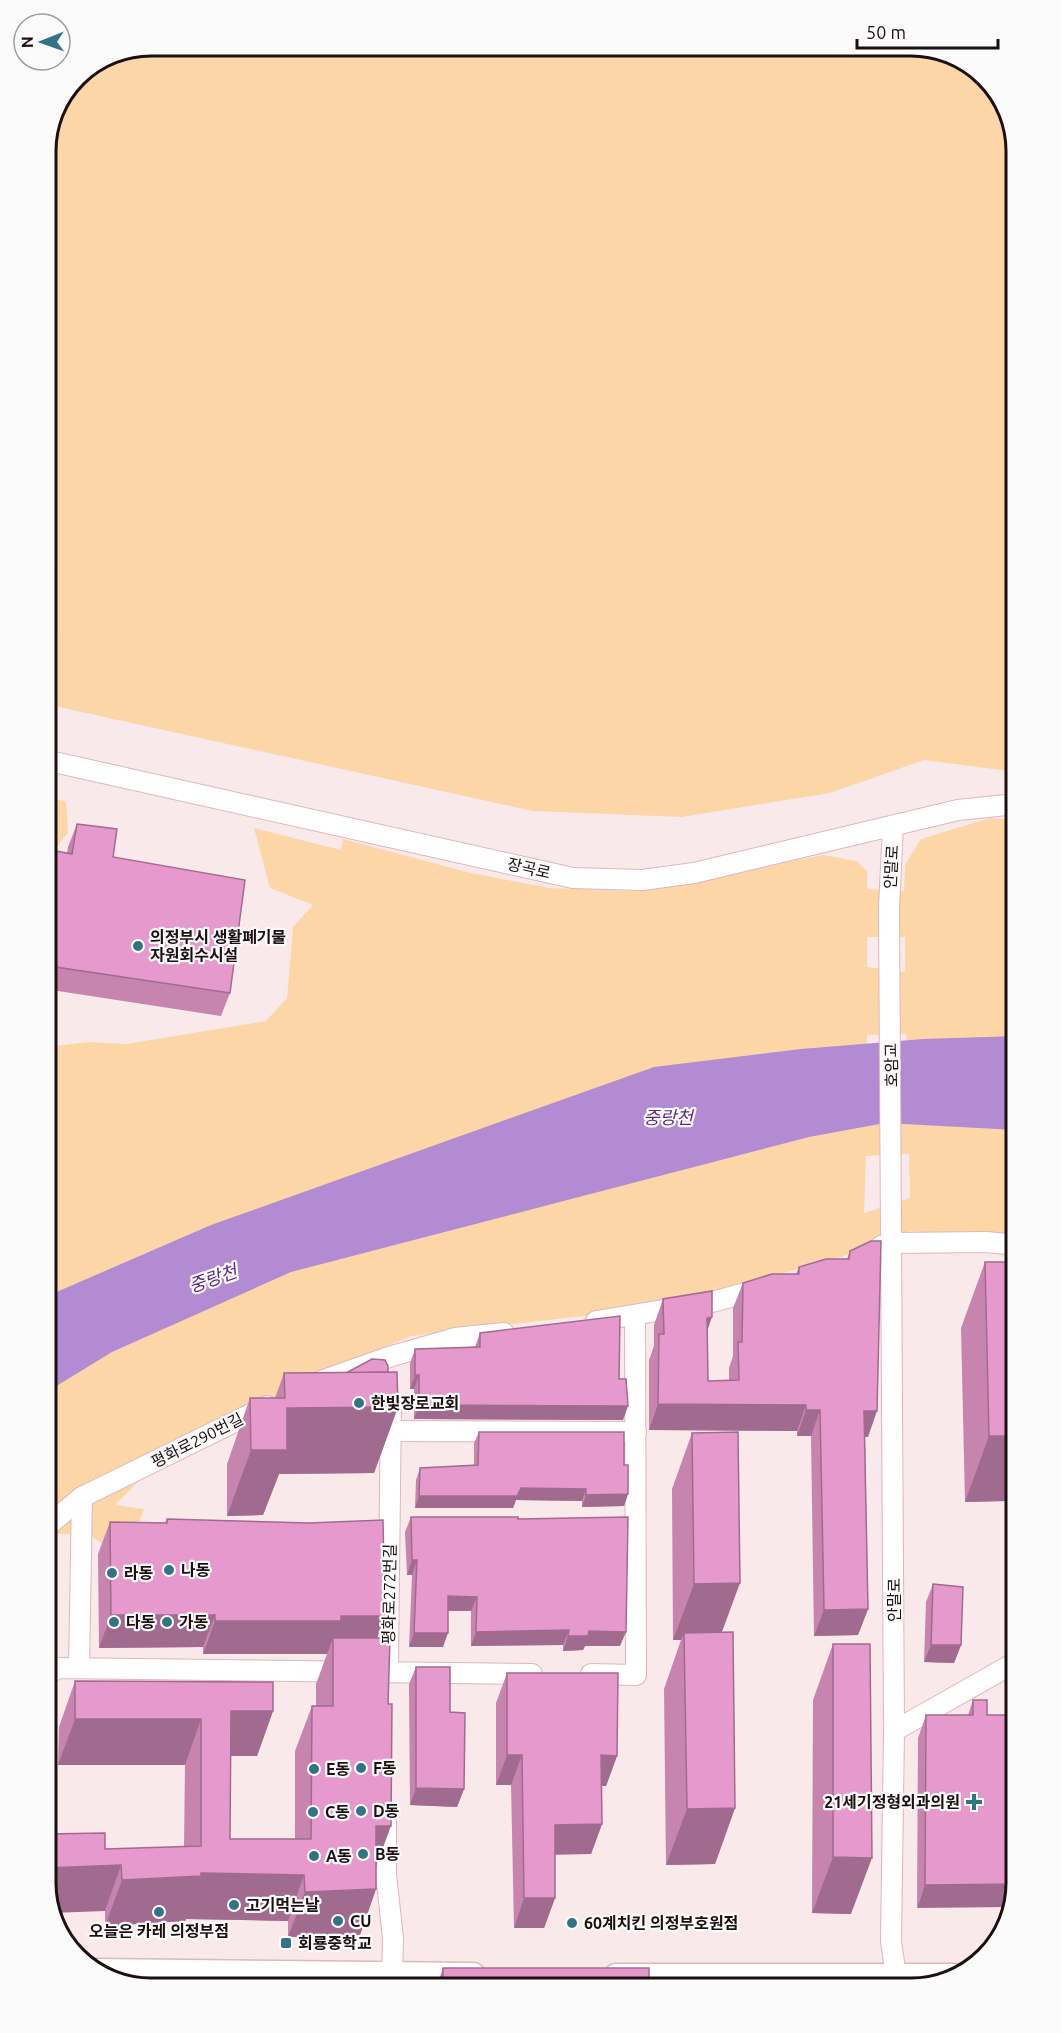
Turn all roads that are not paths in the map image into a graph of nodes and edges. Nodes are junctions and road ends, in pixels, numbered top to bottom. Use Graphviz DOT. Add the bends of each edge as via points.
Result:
graph roads {
  1 [pos="56,762"];
  2 [pos="1006,805"];
  3 [pos="893,826"];
  4 [pos="889,907"];
  5 [pos="892,1223"];
  6 [pos="892,1243"];
  7 [pos="1006,1244"];
  8 [pos="859,1254"];
  9 [pos="787,1281"];
  10 [pos="635,1316"];
  11 [pos="580,1323"];
  12 [pos="525,1331"];
  13 [pos="392,1356"];
  14 [pos="306,1388"];
  15 [pos="285,1398"];
  16 [pos="391,1431"];
  17 [pos="636,1432"];
  18 [pos="82,1497"];
  19 [pos="56,1519"];
  20 [pos="614,1519"];
  21 [pos="637,1519"];
  22 [pos="390,1520"];
  23 [pos="413,1520"];
  24 [pos="79,1668"];
  25 [pos="1006,1668"];
  26 [pos="56,1669"];
  27 [pos="388,1673"];
  28 [pos="553,1674"];
  29 [pos="577,1674"];
  30 [pos="388,1696"];
  31 [pos="894,1731"];
  32 [pos="387,1791"];
  33 [pos="118,1971"];
  34 [pos="392,1975"];
  35 [pos="499,1976"];
  36 [pos="589,1976"];
  37 [pos="653,1978"];
  38 [pos="895,1978"];
  1 -- 3 [label="street, 장곡로" via="573,878 642,880 694,873"];
  2 -- 3 [label="street, 장곡로" via="958,810"];
  3 -- 4 [label="street, 안말로"];
  4 -- 5 [label="street, 호암교"];
  5 -- 6 [label="street, 안말로"];
  6 -- 7 [label="street"];
  6 -- 8 [label="street"];
  6 -- 31 [label="street, 안말로"];
  9 -- 10 [label="street" via="712,1302"];
  10 -- 11 [label="street"];
  10 -- 17 [label="street"];
  12 -- 13 [label="street" via="455,1338"];
  13 -- 14 [label="street"];
  13 -- 16 [label="street, 평화로272번길"];
  15 -- 18 [label="street, 평화로290번길"];
  16 -- 17 [label="street"];
  16 -- 22 [label="street, 평화로272번길"];
  17 -- 21 [label="street"];
  18 -- 19 [label="street, 평화로290번길"];
  18 -- 24 [label="street"];
  20 -- 21 [label="street"];
  21 -- 29 [label="street" via="636,1675"];
  22 -- 23 [label="street"];
  22 -- 27 [label="street, 평화로272번길"];
  24 -- 26 [label="street"];
  24 -- 27 [label="street"];
  25 -- 31 [label="street"];
  27 -- 28 [label="street"];
  27 -- 30 [label="street, 평화로272번길"];
  31 -- 38 [label="street, 안말로" via="891,1942"];
  32 -- 34 [label="street" via="386,1874 393,1938"];
  33 -- 34 [label="main road"];
  34 -- 35 [label="main road"];
  36 -- 37 [label="main road"];
}
